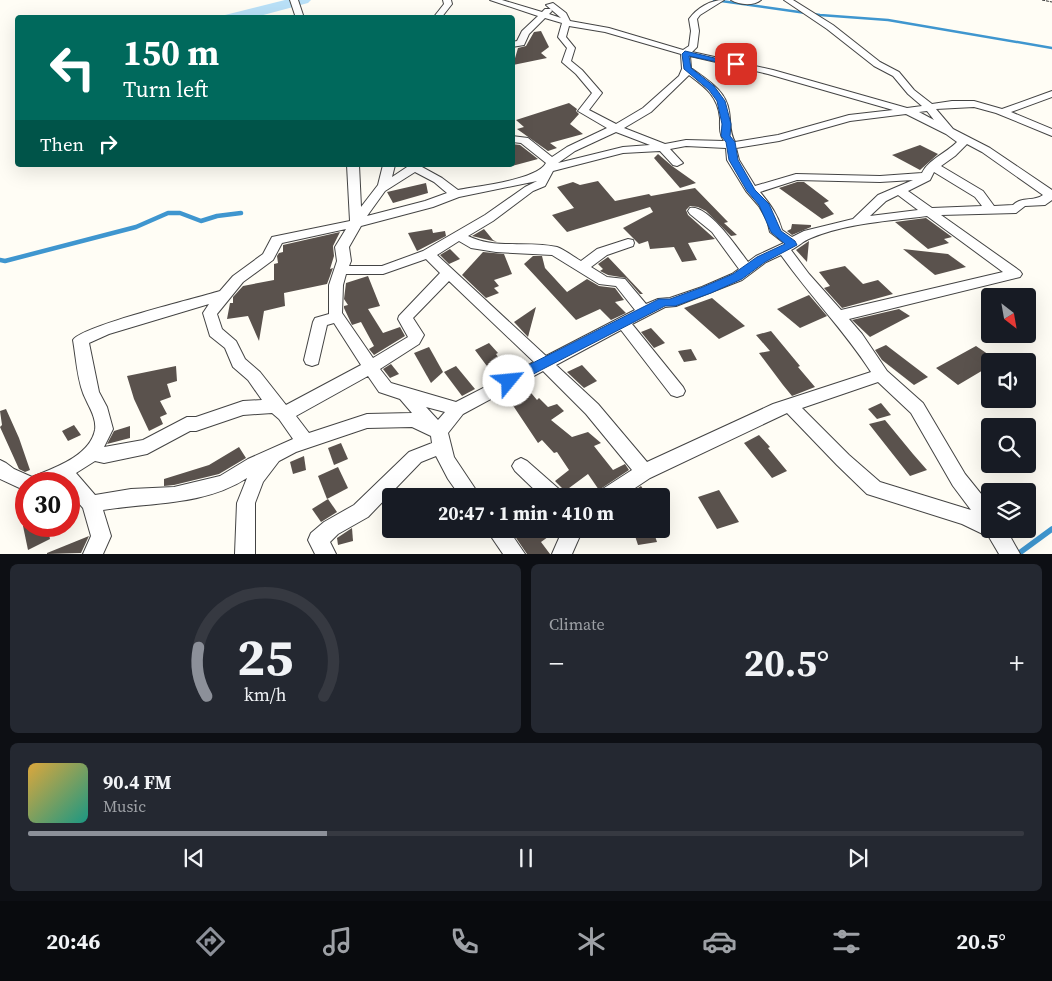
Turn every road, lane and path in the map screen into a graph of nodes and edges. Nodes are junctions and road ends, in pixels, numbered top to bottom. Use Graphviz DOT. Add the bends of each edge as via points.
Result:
graph roads {
  1 [pos="294,0"];
  2 [pos="447,0"];
  3 [pos="494,0"];
  4 [pos="720,0"];
  5 [pos="735,0"];
  6 [pos="757,0"];
  7 [pos="788,0"];
  8 [pos="1042,0"];
  9 [pos="1052,2"];
  10 [pos="549,3"];
  11 [pos="299,15"];
  12 [pos="439,15"];
  13 [pos="544,15"];
  14 [pos="567,22"];
  15 [pos="515,44"];
  16 [pos="685,53"];
  17 [pos="687,69"];
  18 [pos="1052,94"];
  19 [pos="928,107"];
  20 [pos="905,111"];
  21 [pos="1002,112"];
  22 [pos="615,128"];
  23 [pos="950,132"];
  24 [pos="1052,133"];
  25 [pos="515,139"];
  26 [pos="730,144"];
  27 [pos="662,147"];
  28 [pos="677,163"];
  29 [pos="550,165"];
  30 [pos="353,167"];
  31 [pos="389,167"];
  32 [pos="415,167"];
  33 [pos="418,167"];
  34 [pos="929,172"];
  35 [pos="381,189"];
  36 [pos="899,190"];
  37 [pos="752,191"];
  38 [pos="456,194"];
  39 [pos="1052,195"];
  40 [pos="989,208"];
  41 [pos="694,211"];
  42 [pos="928,212"];
  43 [pos="857,222"];
  44 [pos="356,223"];
  45 [pos="458,236"];
  46 [pos="628,243"];
  47 [pos="788,246"];
  48 [pos="428,254"];
  49 [pos="583,266"];
  50 [pos="746,269"];
  51 [pos="341,270"];
  52 [pos="447,274"];
  53 [pos="224,295"];
  54 [pos="644,313"];
  55 [pos="838,316"];
  56 [pos="337,317"];
  57 [pos="623,323"];
  58 [pos="312,360"];
  59 [pos="544,362"];
  60 [pos="371,367"];
  61 [pos="881,375"];
  62 [pos="677,391"];
  63 [pos="406,395"];
  64 [pos="790,406"];
  65 [pos="458,409"];
  66 [pos="280,411"];
  67 [pos="440,440"];
  68 [pos="305,442"];
  69 [pos="94,453"];
  70 [pos="273,456"];
  71 [pos="521,466"];
  72 [pos="0,468"];
  73 [pos="64,472"];
  74 [pos="644,472"];
  75 [pos="15,477"];
  76 [pos="465,488"];
  77 [pos="544,488"];
  78 [pos="620,488"];
  79 [pos="80,491"];
  80 [pos="91,504"];
  81 [pos="981,510"];
  82 [pos="981,523"];
  83 [pos="502,538"];
  84 [pos="569,538"];
  85 [pos="1000,538"];
  86 [pos="512,552"];
  87 [pos="93,554"];
  88 [pos="245,554"];
  89 [pos="326,554"];
  90 [pos="562,554"];
  91 [pos="1010,554"];
  1 -- 11 [label="street"];
  2 -- 12 [label="street" via="448,4"];
  3 -- 13 [label="street"];
  4 -- 16 [label="street" via="697,13 693,19 696,31 693,47"];
  5 -- 6 [label="street"];
  7 -- 19 [label="street" via="896,74"];
  8 -- 9 [label="path"];
  10 -- 13 [label="street"];
  10 -- 14 [label="street" via="565,16"];
  13 -- 14 [label="street"];
  13 -- 15 [label="street" via="530,27 522,43"];
  14 -- 16 [label="street"];
  14 -- 22 [label="street" via="562,37 571,48 566,62 597,93 583,111"];
  16 -- 17 [label="street"];
  16 -- 20 [label="street" via="770,72"];
  17 -- 22 [label="street" via="647,110"];
  17 -- 26 [label="street" via="718,95"];
  18 -- 21 [label="street"];
  19 -- 20 [label="street"];
  19 -- 21 [label="street" via="974,104"];
  19 -- 23 [label="street"];
  20 -- 23 [label="street"];
  20 -- 26 [label="street" via="849,118 778,138"];
  21 -- 24 [label="street"];
  22 -- 27 [label="street"];
  22 -- 29 [label="street" via="571,149"];
  23 -- 34 [label="street" via="963,142"];
  23 -- 39 [label="street" via="986,150"];
  25 -- 29 [label="street" via="524,140"];
  26 -- 27 [label="street" via="686,143"];
  26 -- 37 [label="street" via="733,160"];
  27 -- 28 [label="street"];
  27 -- 29 [label="street" via="623,150"];
  29 -- 38 [label="street" via="534,178"];
  29 -- 45 [label="street" via="541,184"];
  30 -- 44 [label="street"];
  31 -- 35 [label="street"];
  32 -- 35 [label="street"];
  33 -- 38 [label="street"];
  34 -- 36 [label="street"];
  34 -- 37 [label="street" via="880,179 796,177"];
  34 -- 40 [label="street" via="979,194"];
  35 -- 44 [label="street"];
  36 -- 42 [label="street"];
  36 -- 43 [label="street" via="882,198"];
  37 -- 47 [label="street" via="764,204 776,232"];
  38 -- 44 [label="street"];
  39 -- 40 [label="street" via="1041,202 1022,203 1016,209"];
  40 -- 42 [label="street"];
  41 -- 50 [label="street" via="716,230"];
  42 -- 43 [label="street"];
  42 -- 55 [label="street" via="1015,274"];
  43 -- 47 [label="street" via="809,234"];
  44 -- 51 [label="street" via="342,247"];
  44 -- 53 [label="street" via="276,240 268,257 238,279"];
  45 -- 48 [label="street"];
  45 -- 49 [label="street" via="476,245 496,248 555,250"];
  46 -- 49 [label="street" via="602,252"];
  47 -- 50 [label="street"];
  47 -- 55 [label="street" via="804,277"];
  48 -- 51 [label="street" via="383,270"];
  48 -- 52 [label="street"];
  49 -- 54 [label="street" via="604,281 620,282"];
  50 -- 54 [label="street" via="707,290 671,303 664,302"];
  51 -- 56 [label="street" via="336,285"];
  52 -- 59 [label="street"];
  52 -- 60 [label="street" via="406,316 416,335 414,340"];
  53 -- 66 [label="street" via="210,313 215,332 230,345 239,363 254,376"];
  53 -- 69 [label="street" via="104,330 81,340 91,393 99,407 104,429"];
  54 -- 57 [label="street"];
  55 -- 61 [label="street"];
  56 -- 58 [label="street" via="320,322"];
  56 -- 60 [label="street"];
  57 -- 59 [label="street"];
  57 -- 62 [label="street"];
  59 -- 65 [label="street"];
  59 -- 74 [label="street" via="592,409"];
  60 -- 63 [label="street" via="385,388"];
  60 -- 66 [label="street"];
  61 -- 64 [label="street"];
  61 -- 81 [label="street" via="917,408 959,480"];
  63 -- 65 [label="street"];
  63 -- 67 [label="street"];
  64 -- 74 [label="street"];
  64 -- 82 [label="street" via="874,488"];
  65 -- 67 [label="street"];
  66 -- 68 [label="street"];
  66 -- 69 [label="street" via="268,406 237,409 182,426 146,447 104,455"];
  67 -- 68 [label="street" via="414,420 367,421"];
  67 -- 76 [label="street" via="451,471"];
  67 -- 89 [label="street" via="415,457 361,511 331,528 318,540"];
  68 -- 70 [label="street"];
  69 -- 73 [label="street"];
  70 -- 80 [label="street" via="224,483 174,495 131,497"];
  70 -- 88 [label="street" via="256,478 246,503"];
  71 -- 77 [label="street"];
  72 -- 75 [label="street"];
  74 -- 78 [label="street"];
  79 -- 80 [label="street"];
  80 -- 87 [label="street" via="101,536"];
  83 -- 86 [label="street"];
  84 -- 90 [label="street"];
  85 -- 91 [label="street"];
}
